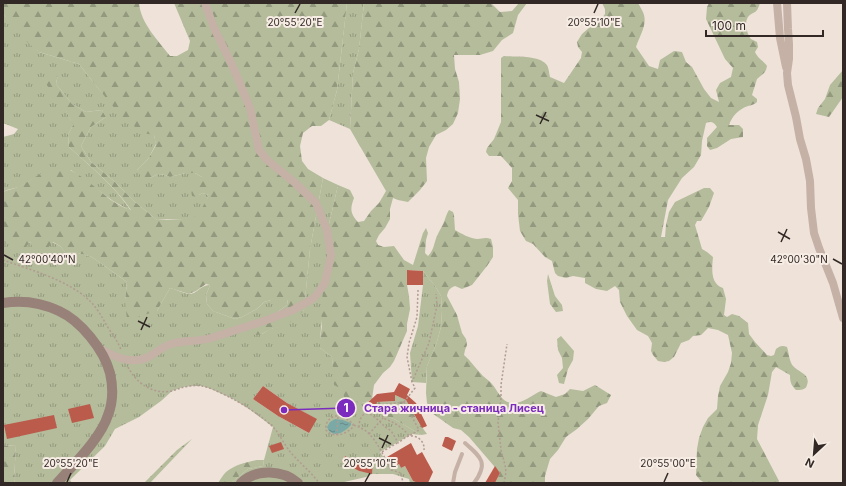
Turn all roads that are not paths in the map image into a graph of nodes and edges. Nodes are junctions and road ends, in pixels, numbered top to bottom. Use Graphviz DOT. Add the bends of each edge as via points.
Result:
graph roads {
  1 [pos="205,3"];
  2 [pos="777,3"];
  3 [pos="787,3"];
  4 [pos="787,73"];
  5 [pos="3,303"];
  6 [pos="843,318"];
  7 [pos="98,348"];
  8 [pos="465,443"];
  9 [pos="462,454"];
  10 [pos="57,483"];
  11 [pos="241,483"];
  12 [pos="298,483"];
  13 [pos="453,483"];
  14 [pos="474,483"];
  1 -- 7 [label="street" via="250,108 260,150 267,160 316,202 327,230 331,255 325,283 314,298 293,310 203,340 170,344 142,359 124,360"];
  2 -- 4 [label="street"];
  3 -- 4 [label="street"];
  4 -- 6 [label="street" via="810,181 814,233 834,283"];
  5 -- 7 [label="main road" via="29,302 60,311 82,328"];
  7 -- 10 [label="main road" via="110,372 112,399 109,415 93,441"];
  8 -- 14 [label="lane" via="478,455 482,463 480,474"];
  9 -- 13 [label="lane"];
  11 -- 12 [label="main road" via="258,474 271,472 289,476"];
}
